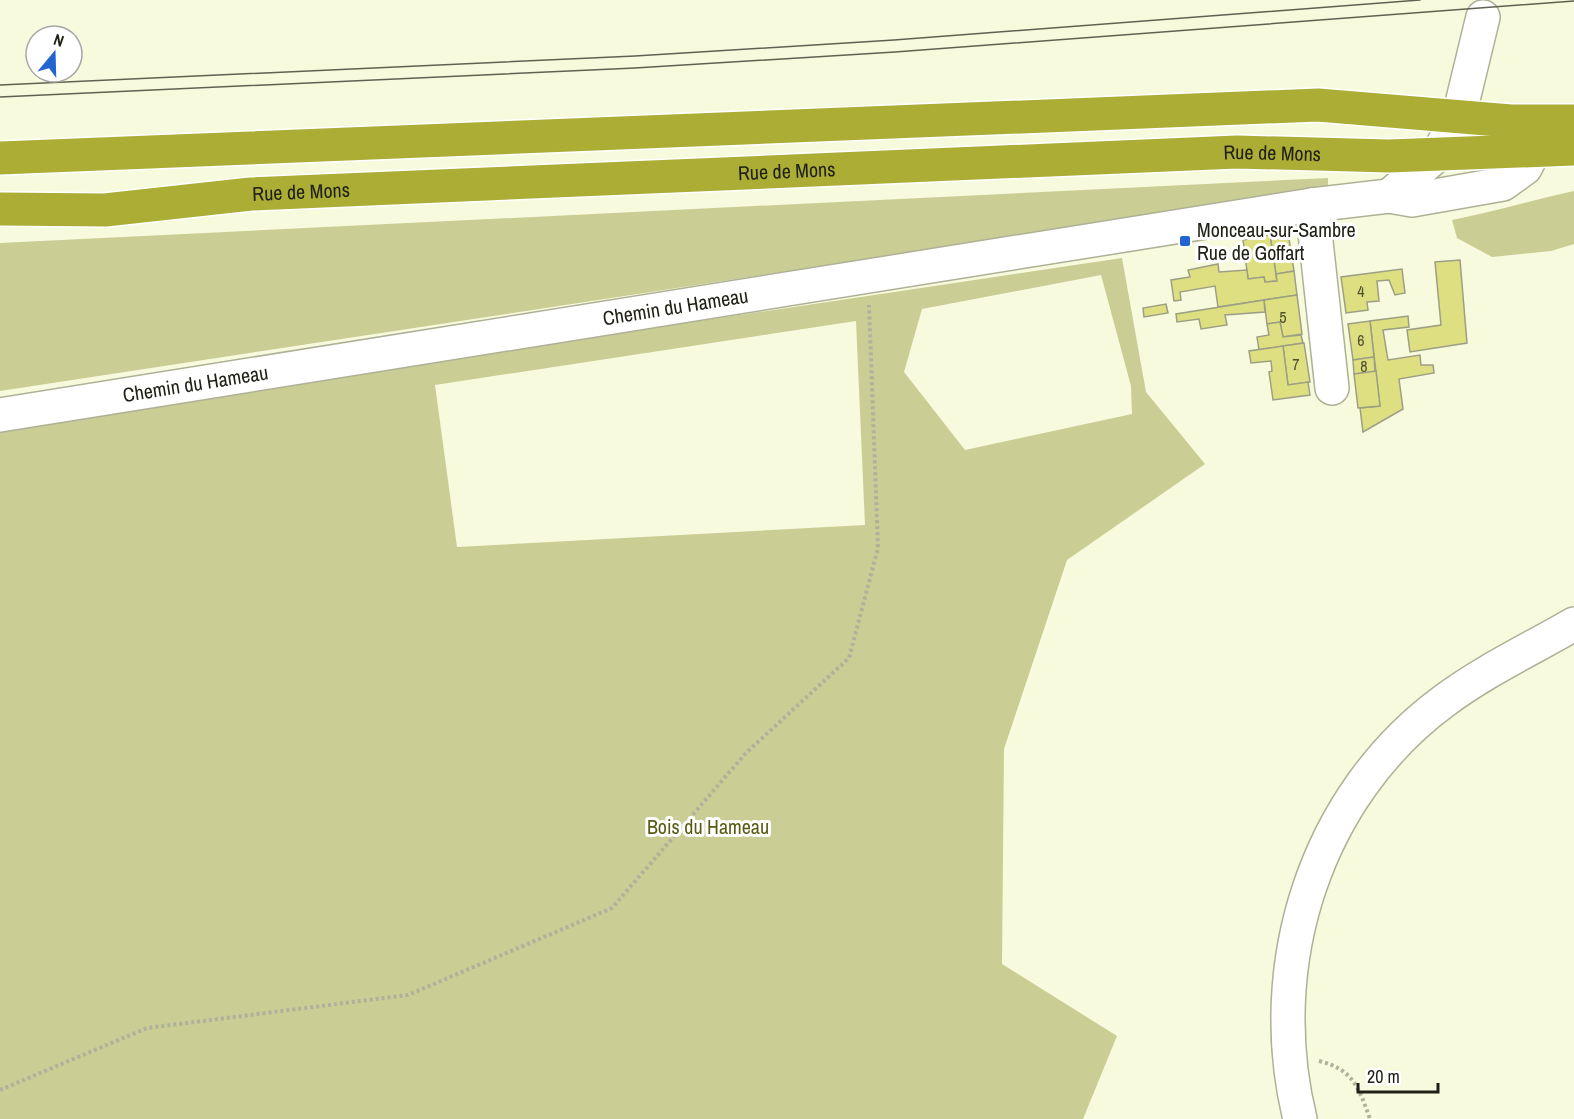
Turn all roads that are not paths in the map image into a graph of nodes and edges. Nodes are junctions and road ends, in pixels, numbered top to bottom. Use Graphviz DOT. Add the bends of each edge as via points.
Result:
graph roads {
  1 [pos="1483,17"];
  2 [pos="1459,116"];
  3 [pos="1574,121"];
  4 [pos="1574,148"];
  5 [pos="1535,149"];
  6 [pos="1342,155"];
  7 [pos="1437,155"];
  8 [pos="0,158"];
  9 [pos="1389,196"];
  10 [pos="1352,201"];
  11 [pos="1312,205"];
  12 [pos="0,209"];
  13 [pos="1332,388"];
  14 [pos="0,415"];
  15 [pos="1574,624"];
  16 [pos="1300,1119"];
  1 -- 2 [label="street"];
  2 -- 3 [label="highway"];
  2 -- 7 [label="street"];
  2 -- 8 [label="highway" via="1318,105"];
  4 -- 5 [label="highway, Rue de Mons"];
  5 -- 7 [label="highway, Rue de Mons"];
  5 -- 9 [label="street, Chemin du Hameau" via="1525,168 1503,184 1412,200"];
  6 -- 7 [label="highway, Rue de Mons"];
  6 -- 10 [label="street" via="1353,179"];
  6 -- 12 [label="highway, Rue de Mons" via="1225,152 251,194 105,210"];
  7 -- 9 [label="street"];
  9 -- 10 [label="street, Chemin du Hameau"];
  10 -- 11 [label="street, Chemin du Hameau"];
  11 -- 13 [label="street"];
  11 -- 14 [label="street, Chemin du Hameau"];
  15 -- 16 [label="street" via="1444,700 1383,758 1333,830 1301,911 1290,965 1288,1056"];
}
